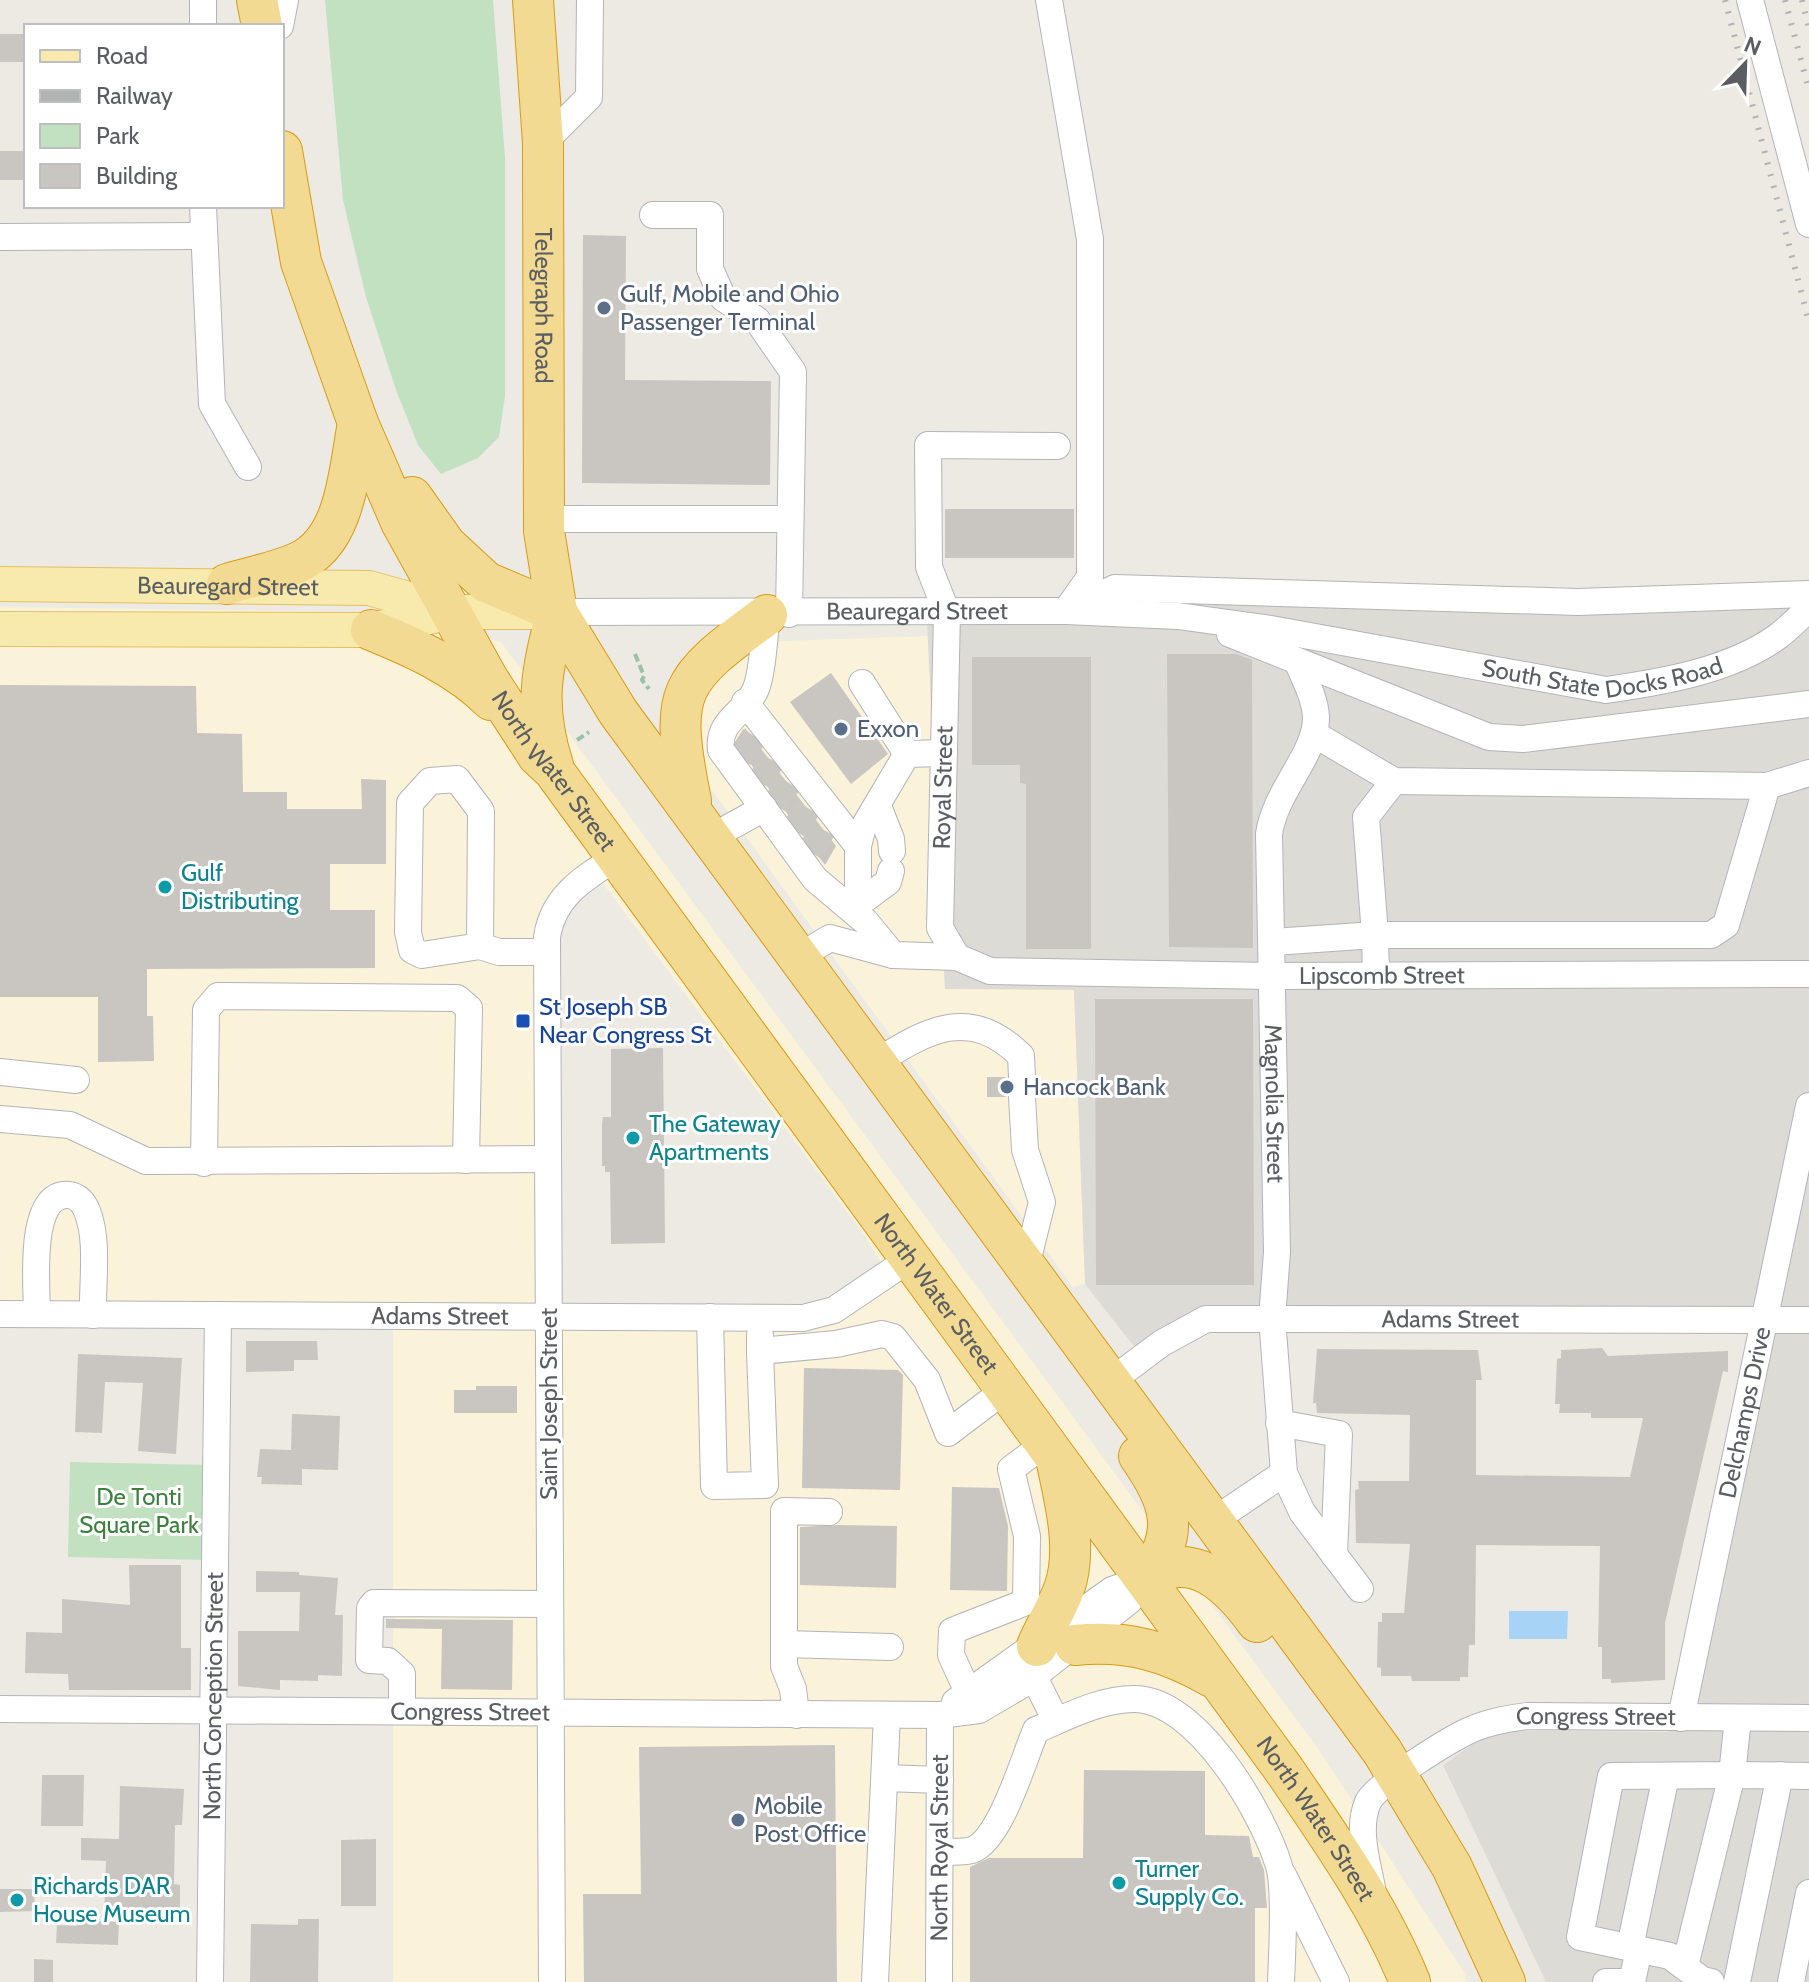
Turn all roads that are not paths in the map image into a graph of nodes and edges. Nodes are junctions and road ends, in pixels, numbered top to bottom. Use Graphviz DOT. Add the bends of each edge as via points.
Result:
graph roads {
  1 [pos="203,0"];
  2 [pos="257,0"];
  3 [pos="271,0"];
  4 [pos="285,0"];
  5 [pos="533,0"];
  6 [pos="551,0"];
  7 [pos="590,0"];
  8 [pos="1049,0"];
  9 [pos="1750,0"];
  10 [pos="203,24"];
  11 [pos="262,24"];
  12 [pos="271,24"];
  13 [pos="280,24"];
  14 [pos="543,143"];
  15 [pos="284,163"];
  16 [pos="203,208"];
  17 [pos="653,215"];
  18 [pos="1809,224"];
  19 [pos="203,236"];
  20 [pos="0,237"];
  21 [pos="358,423"];
  22 [pos="1057,446"];
  23 [pos="248,467"];
  24 [pos="544,519"];
  25 [pos="789,519"];
  26 [pos="0,584"];
  27 [pos="227,584"];
  28 [pos="1809,594"];
  29 [pos="1809,608"];
  30 [pos="1066,611"];
  31 [pos="452,612"];
  32 [pos="557,612"];
  33 [pos="947,613"];
  34 [pos="778,614"];
  35 [pos="1178,616"];
  36 [pos="0,629"];
  37 [pos="371,630"];
  38 [pos="1379,650"];
  39 [pos="1298,663"];
  40 [pos="862,683"];
  41 [pos="745,702"];
  42 [pos="1809,704"];
  43 [pos="518,728"];
  44 [pos="1314,734"];
  45 [pos="944,753"];
  46 [pos="907,754"];
  47 [pos="554,771"];
  48 [pos="1809,773"];
  49 [pos="1394,781"];
  50 [pos="1767,786"];
  51 [pos="765,802"];
  52 [pos="878,806"];
  53 [pos="702,823"];
  54 [pos="809,829"];
  55 [pos="858,846"];
  56 [pos="617,857"];
  57 [pos="858,909"];
  58 [pos="1375,935"];
  59 [pos="1511,935"];
  60 [pos="1661,935"];
  61 [pos="1273,942"];
  62 [pos="480,946"];
  63 [pos="547,952"];
  64 [pos="893,955"];
  65 [pos="800,956"];
  66 [pos="957,957"];
  67 [pos="1809,974"];
  68 [pos="1512,975"];
  69 [pos="1663,975"];
  70 [pos="1274,976"];
  71 [pos="1376,976"];
  72 [pos="875,1063"];
  73 [pos="0,1072"];
  74 [pos="76,1080"];
  75 [pos="1809,1106"];
  76 [pos="0,1119"];
  77 [pos="548,1159"];
  78 [pos="466,1160"];
  79 [pos="204,1163"];
  80 [pos="1002,1231"];
  81 [pos="911,1258"];
  82 [pos="1026,1266"];
  83 [pos="826,1313"];
  84 [pos="0,1314"];
  85 [pos="37,1314"];
  86 [pos="93,1315"];
  87 [pos="218,1315"];
  88 [pos="549,1316"];
  89 [pos="710,1317"];
  90 [pos="760,1317"];
  91 [pos="1272,1318"];
  92 [pos="1763,1320"];
  93 [pos="1809,1320"];
  94 [pos="836,1344"];
  95 [pos="760,1351"];
  96 [pos="1111,1381"];
  97 [pos="1006,1389"];
  98 [pos="1279,1423"];
  99 [pos="1051,1449"];
  100 [pos="1284,1473"];
  101 [pos="829,1512"];
  102 [pos="1213,1521"];
  103 [pos="1334,1555"];
  104 [pos="1146,1578"];
  105 [pos="1360,1589"];
  106 [pos="550,1604"];
  107 [pos="784,1644"];
  108 [pos="890,1647"];
  109 [pos="1049,1656"];
  110 [pos="1219,1681"];
  111 [pos="968,1692"];
  112 [pos="0,1709"];
  113 [pos="402,1709"];
  114 [pos="213,1711"];
  115 [pos="551,1714"];
  116 [pos="796,1715"];
  117 [pos="887,1715"];
  118 [pos="940,1715"];
  119 [pos="1681,1718"];
  120 [pos="1738,1718"];
  121 [pos="1809,1718"];
  122 [pos="1056,1721"];
  123 [pos="1373,1738"];
  124 [pos="1285,1771"];
  125 [pos="1398,1775"];
  126 [pos="1732,1775"];
  127 [pos="1780,1775"];
  128 [pos="1666,1776"];
  129 [pos="1809,1776"];
  130 [pos="885,1778"];
  131 [pos="940,1780"];
  132 [pos="1251,1799"];
  133 [pos="940,1852"];
  134 [pos="1280,1868"];
  135 [pos="1809,1893"];
  136 [pos="1377,1913"];
  137 [pos="1635,1948"];
  138 [pos="1685,1966"];
  139 [pos="210,1982"];
  140 [pos="552,1982"];
  141 [pos="875,1982"];
  142 [pos="939,1982"];
  143 [pos="1281,1982"];
  144 [pos="1336,1982"];
  145 [pos="1410,1982"];
  146 [pos="1505,1982"];
  147 [pos="1606,1982"];
  148 [pos="1631,1982"];
  149 [pos="1711,1982"];
  150 [pos="1737,1982"];
  151 [pos="1791,1982"];
  1 -- 10 [label="street"];
  2 -- 11 [label="highway"];
  3 -- 12 [label="highway"];
  4 -- 13 [label="street"];
  5 -- 14 [label="highway"];
  6 -- 14 [label="street, Telegraph Road"];
  7 -- 14 [label="street" via="589,97"];
  8 -- 30 [label="street" via="1090,239 1090,577"];
  9 -- 18 [label="street"];
  14 -- 24 [label="highway, Telegraph Road"];
  15 -- 21 [label="highway" via="301,262"];
  16 -- 19 [label="street"];
  17 -- 25 [label="street" via="710,215 710,269 723,298 757,320 793,372"];
  19 -- 20 [label="street"];
  19 -- 23 [label="street" via="212,404"];
  21 -- 27 [label="highway" via="343,501 330,534 298,562"];
  21 -- 31 [label="highway, North Water Street" via="401,522"];
  21 -- 32 [label="highway" via="446,545 486,582"];
  22 -- 33 [label="street" via="928,445 929,567"];
  24 -- 25 [label="street"];
  24 -- 32 [label="highway, Telegraph Road"];
  25 -- 34 [label="street"];
  26 -- 27 [label="main road, Beauregard Street"];
  27 -- 31 [label="main road, Beauregard Street" via="369,588"];
  28 -- 30 [label="street" via="1578,602 1115,588"];
  29 -- 38 [label="street, South State Docks Road" via="1776,638 1721,665 1606,690"];
  30 -- 33 [label="street, Beauregard Street"];
  30 -- 35 [label="street, Beauregard Street"];
  31 -- 32 [label="main road, Beauregard Street"];
  31 -- 37 [label="main road, Beauregard Street"];
  31 -- 43 [label="highway, North Water Street"];
  32 -- 34 [label="street, Beauregard Street"];
  32 -- 47 [label="highway" via="539,683 542,727"];
  32 -- 53 [label="highway" via="618,712"];
  33 -- 34 [label="street, Beauregard Street"];
  33 -- 45 [label="street, Royal Street"];
  34 -- 41 [label="street" via="755,691"];
  34 -- 53 [label="highway" via="696,672 681,704 679,740"];
  35 -- 38 [label="street, Beauregard Street"];
  35 -- 39 [label="street"];
  36 -- 37 [label="main road, Beauregard Street"];
  37 -- 43 [label="highway" via="450,669"];
  39 -- 42 [label="street" via="1489,737 1523,739"];
  39 -- 44 [label="street" via="1313,699"];
  40 -- 46 [label="street"];
  41 -- 51 [label="street" via="719,737 721,750 738,763"];
  41 -- 54 [label="street" via="784,764"];
  43 -- 47 [label="highway, North Water Street"];
  44 -- 49 [label="street"];
  44 -- 61 [label="street, Magnolia Street" via="1280,795 1271,823"];
  45 -- 46 [label="street"];
  45 -- 66 [label="street, Royal Street" via="940,928"];
  46 -- 52 [label="street"];
  47 -- 56 [label="highway, North Water Street"];
  48 -- 50 [label="street"];
  49 -- 50 [label="street"];
  49 -- 58 [label="street" via="1366,817"];
  50 -- 60 [label="street" via="1726,925 1711,935"];
  51 -- 53 [label="street"];
  51 -- 54 [label="street"];
  52 -- 55 [label="street"];
  52 -- 57 [label="street" via="891,839 888,882"];
  53 -- 65 [label="highway"];
  54 -- 55 [label="street"];
  54 -- 57 [label="street" via="815,879"];
  55 -- 57 [label="street"];
  56 -- 63 [label="street, Saint Joseph Street" via="564,897 549,921"];
  56 -- 81 [label="highway, North Water Street"];
  57 -- 64 [label="street"];
  58 -- 59 [label="street"];
  58 -- 61 [label="street"];
  58 -- 71 [label="street"];
  59 -- 60 [label="street"];
  59 -- 68 [label="street"];
  60 -- 69 [label="street"];
  61 -- 70 [label="street, Magnolia Street"];
  62 -- 62 [label="street" via="481,811 457,779 430,781 410,803 412,950 422,955"];
  62 -- 63 [label="street" via="499,952"];
  63 -- 77 [label="street, Saint Joseph Street"];
  64 -- 65 [label="street, Lipscomb Street" via="830,938"];
  64 -- 66 [label="street, Lipscomb Street"];
  65 -- 72 [label="highway"];
  66 -- 70 [label="street, Lipscomb Street" via="990,971"];
  67 -- 69 [label="street, Lipscomb Street"];
  68 -- 69 [label="street, Lipscomb Street"];
  68 -- 71 [label="street, Lipscomb Street"];
  70 -- 71 [label="street, Lipscomb Street"];
  70 -- 91 [label="street, Magnolia Street" via="1277,1252"];
  72 -- 80 [label="highway"];
  72 -- 82 [label="street" via="915,1037 950,1025 1002,1037 1021,1056 1025,1150 1042,1202"];
  73 -- 74 [label="street"];
  75 -- 92 [label="street, Delchamps Drive"];
  76 -- 79 [label="street" via="70,1125 146,1161"];
  77 -- 78 [label="street"];
  77 -- 88 [label="street, Saint Joseph Street"];
  78 -- 79 [label="street"];
  78 -- 79 [label="street" via="469,1008 457,998 218,996 206,1010"];
  80 -- 82 [label="highway"];
  80 -- 104 [label="highway" via="1034,1313 1161,1491 1168,1515 1167,1543"];
  81 -- 83 [label="street, Adams Street"];
  81 -- 97 [label="highway, North Water Street"];
  82 -- 96 [label="highway"];
  83 -- 90 [label="street, Adams Street"];
  83 -- 94 [label="street"];
  84 -- 85 [label="street, Adams Street"];
  85 -- 86 [label="street, Adams Street"];
  85 -- 86 [label="street" via="38,1229 45,1208 69,1195 85,1206 91,1221"];
  86 -- 87 [label="street, Adams Street"];
  87 -- 88 [label="street, Adams Street"];
  87 -- 114 [label="street, North Conception Street"];
  88 -- 89 [label="street, Adams Street"];
  88 -- 106 [label="street, Saint Joseph Street"];
  89 -- 90 [label="street, Adams Street"];
  89 -- 95 [label="street" via="714,1486 765,1485"];
  90 -- 95 [label="street"];
  91 -- 92 [label="street, Adams Street"];
  91 -- 96 [label="street, Adams Street" via="1206,1319"];
  91 -- 98 [label="street, Magnolia Street"];
  92 -- 93 [label="street, Adams Street"];
  92 -- 119 [label="street, Delchamps Drive"];
  94 -- 95 [label="street"];
  94 -- 97 [label="street" via="882,1334 893,1337 927,1380 948,1433"];
  96 -- 102 [label="highway"];
  97 -- 99 [label="highway, North Water Street"];
  98 -- 100 [label="street, Magnolia Street"];
  98 -- 103 [label="street" via="1339,1434"];
  99 -- 104 [label="highway, North Water Street"];
  99 -- 109 [label="highway" via="1067,1520 1069,1566"];
  99 -- 111 [label="street" via="1011,1469 1027,1536 1026,1602 952,1631 951,1655"];
  100 -- 102 [label="street"];
  100 -- 103 [label="street, Magnolia Street" via="1302,1512"];
  101 -- 107 [label="street" via="784,1511"];
  102 -- 123 [label="highway"];
  103 -- 105 [label="street, Magnolia Street"];
  104 -- 109 [label="street, Congress Street" via="1129,1601"];
  104 -- 109 [label="street, Congress Street" via="1112,1590"];
  104 -- 110 [label="highway, North Water Street"];
  104 -- 123 [label="highway" via="1177,1567 1225,1583 1305,1684"];
  106 -- 113 [label="street" via="374,1603 369,1660 396,1665 402,1674"];
  106 -- 115 [label="street, Saint Joseph Street"];
  107 -- 108 [label="street"];
  107 -- 116 [label="street"];
  109 -- 110 [label="highway" via="1105,1642 1142,1645"];
  109 -- 111 [label="street, Congress Street"];
  109 -- 118 [label="street, Congress Street" via="979,1710"];
  109 -- 122 [label="street"];
  110 -- 124 [label="highway, North Water Street"];
  111 -- 118 [label="street, Congress Street"];
  112 -- 114 [label="street, Congress Street"];
  113 -- 114 [label="street, Congress Street"];
  113 -- 115 [label="street, Congress Street"];
  114 -- 139 [label="street, North Conception Street"];
  115 -- 116 [label="street, Congress Street"];
  115 -- 140 [label="street, Saint Joseph Street"];
  116 -- 117 [label="street, Congress Street"];
  117 -- 118 [label="street, Congress Street"];
  117 -- 130 [label="street"];
  118 -- 131 [label="street, North Royal Street"];
  119 -- 120 [label="street, Congress Street"];
  119 -- 125 [label="street, Congress Street" via="1527,1716 1495,1721 1462,1734"];
  120 -- 121 [label="street, Congress Street"];
  120 -- 126 [label="street"];
  122 -- 132 [label="street" via="1108,1701 1158,1703 1199,1733"];
  122 -- 133 [label="street" via="1036,1730 986,1839 972,1850"];
  123 -- 125 [label="highway"];
  124 -- 132 [label="street"];
  124 -- 136 [label="highway, North Water Street"];
  125 -- 136 [label="street, Congress Street" via="1376,1790 1364,1821"];
  125 -- 146 [label="highway" via="1452,1867"];
  126 -- 127 [label="street"];
  126 -- 128 [label="street"];
  126 -- 138 [label="street"];
  127 -- 129 [label="street"];
  127 -- 150 [label="street"];
  128 -- 137 [label="street"];
  128 -- 137 [label="street" via="1611,1776 1580,1937"];
  130 -- 131 [label="street"];
  130 -- 141 [label="street"];
  131 -- 133 [label="street, North Royal Street"];
  132 -- 134 [label="street"];
  133 -- 142 [label="street, North Royal Street"];
  134 -- 143 [label="street"];
  134 -- 144 [label="street"];
  135 -- 151 [label="street"];
  136 -- 145 [label="highway, North Water Street"];
  137 -- 138 [label="street" via="1670,1956"];
  137 -- 148 [label="street"];
  138 -- 149 [label="street"];
  147 -- 148 [label="street"];
}
